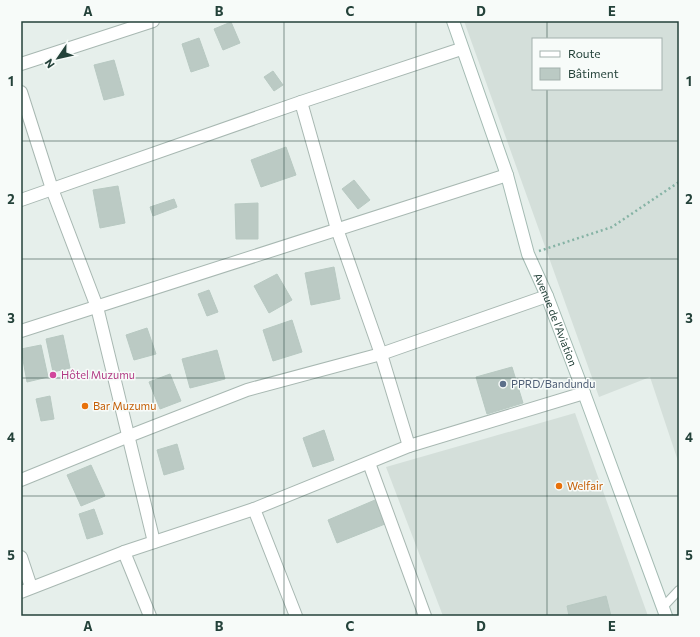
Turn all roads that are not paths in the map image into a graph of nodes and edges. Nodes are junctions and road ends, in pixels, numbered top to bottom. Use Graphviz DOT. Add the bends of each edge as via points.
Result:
graph roads {
  1 [pos="453,21"];
  2 [pos="149,22"];
  3 [pos="461,49"];
  4 [pos="21,64"];
  5 [pos="21,92"];
  6 [pos="301,102"];
  7 [pos="507,175"];
  8 [pos="52,189"];
  9 [pos="21,200"];
  10 [pos="337,229"];
  11 [pos="547,296"];
  12 [pos="97,307"];
  13 [pos="21,331"];
  14 [pos="381,354"];
  15 [pos="584,393"];
  16 [pos="129,436"];
  17 [pos="409,446"];
  18 [pos="369,463"];
  19 [pos="21,480"];
  20 [pos="254,509"];
  21 [pos="154,542"];
  22 [pos="124,552"];
  23 [pos="21,557"];
  24 [pos="26,589"];
  25 [pos="679,590"];
  26 [pos="664,611"];
  27 [pos="150,616"];
  28 [pos="296,616"];
  29 [pos="425,616"];
  1 -- 3 [label="street, Avenue de l'Aviation"];
  2 -- 4 [label="street"];
  3 -- 6 [label="street"];
  3 -- 7 [label="street, Avenue de l'Aviation"];
  5 -- 8 [label="street"];
  6 -- 8 [label="street"];
  6 -- 10 [label="street"];
  7 -- 10 [label="street"];
  7 -- 11 [label="street, Avenue de l'Aviation" via="528,254"];
  8 -- 9 [label="street"];
  8 -- 12 [label="street"];
  10 -- 12 [label="street"];
  10 -- 14 [label="street"];
  11 -- 14 [label="street"];
  11 -- 15 [label="street, Avenue de l'Aviation"];
  12 -- 13 [label="street"];
  12 -- 16 [label="street"];
  14 -- 16 [label="street" via="247,390"];
  14 -- 17 [label="street"];
  15 -- 17 [label="street"];
  15 -- 26 [label="street, Avenue de l'Aviation"];
  16 -- 19 [label="street"];
  16 -- 21 [label="street"];
  17 -- 18 [label="street"];
  18 -- 20 [label="street"];
  18 -- 29 [label="street"];
  20 -- 21 [label="street"];
  20 -- 28 [label="street"];
  21 -- 22 [label="street"];
  22 -- 24 [label="street"];
  22 -- 27 [label="street"];
  23 -- 24 [label="street"];
  25 -- 26 [label="lane"];
}
